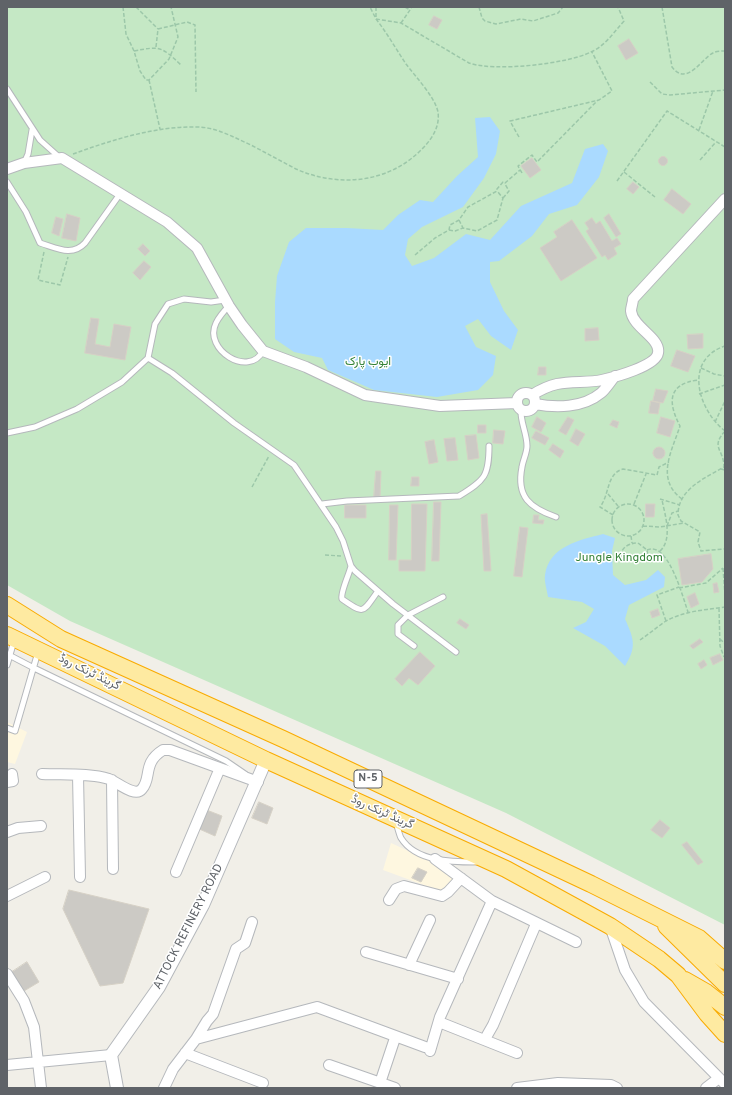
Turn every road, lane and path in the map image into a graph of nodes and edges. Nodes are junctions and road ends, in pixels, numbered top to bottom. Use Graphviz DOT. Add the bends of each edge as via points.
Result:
graph roads {
  1 [pos="123,7"];
  2 [pos="136,7"];
  3 [pos="171,7"];
  4 [pos="370,7"];
  5 [pos="376,7"];
  6 [pos="405,7"];
  7 [pos="412,7"];
  8 [pos="479,7"];
  9 [pos="563,7"];
  10 [pos="618,7"];
  11 [pos="662,7"];
  12 [pos="410,10"];
  13 [pos="376,19"];
  14 [pos="401,23"];
  15 [pos="176,25"];
  16 [pos="158,29"];
  17 [pos="156,47"];
  18 [pos="134,51"];
  19 [pos="725,51"];
  20 [pos="592,52"];
  21 [pos="171,56"];
  22 [pos="181,65"];
  23 [pos="149,80"];
  24 [pos="650,82"];
  25 [pos="7,89"];
  26 [pos="725,90"];
  27 [pos="713,91"];
  28 [pos="196,92"];
  29 [pos="599,100"];
  30 [pos="160,129"];
  31 [pos="32,130"];
  32 [pos="699,130"];
  33 [pos="519,137"];
  34 [pos="717,142"];
  35 [pos="725,147"];
  36 [pos="62,158"];
  37 [pos="700,160"];
  38 [pos="24,162"];
  39 [pos="7,169"];
  40 [pos="520,170"];
  41 [pos="624,172"];
  42 [pos="522,173"];
  43 [pos="618,181"];
  44 [pos="7,182"];
  45 [pos="505,183"];
  46 [pos="497,191"];
  47 [pos="120,194"];
  48 [pos="655,197"];
  49 [pos="503,198"];
  50 [pos="725,199"];
  51 [pos="459,220"];
  52 [pos="463,228"];
  53 [pos="449,230"];
  54 [pos="45,245"];
  55 [pos="69,251"];
  56 [pos="415,255"];
  57 [pos="227,303"];
  58 [pos="725,346"];
  59 [pos="263,351"];
  60 [pos="148,358"];
  61 [pos="701,368"];
  62 [pos="615,376"];
  63 [pos="725,376"];
  64 [pos="698,380"];
  65 [pos="725,385"];
  66 [pos="699,394"];
  67 [pos="533,400"];
  68 [pos="725,400"];
  69 [pos="519,406"];
  70 [pos="715,422"];
  71 [pos="725,431"];
  72 [pos="7,433"];
  73 [pos="489,446"];
  74 [pos="272,451"];
  75 [pos="669,462"];
  76 [pos="720,469"];
  77 [pos="725,470"];
  78 [pos="646,474"];
  79 [pos="252,487"];
  80 [pos="608,494"];
  81 [pos="682,499"];
  82 [pos="322,504"];
  83 [pos="634,504"];
  84 [pos="680,505"];
  85 [pos="619,507"];
  86 [pos="678,511"];
  87 [pos="613,515"];
  88 [pos="556,517"];
  89 [pos="684,523"];
  90 [pos="643,526"];
  91 [pos="666,526"];
  92 [pos="631,536"];
  93 [pos="632,543"];
  94 [pos="725,549"];
  95 [pos="648,550"];
  96 [pos="660,551"];
  97 [pos="325,555"];
  98 [pos="348,555"];
  99 [pos="620,562"];
  100 [pos="649,563"];
  101 [pos="351,566"];
  102 [pos="679,587"];
  103 [pos="378,590"];
  104 [pos="443,596"];
  105 [pos="725,596"];
  106 [pos="7,605"];
  107 [pos="725,607"];
  108 [pos="719,608"];
  109 [pos="688,612"];
  110 [pos="408,615"];
  111 [pos="666,621"];
  112 [pos="11,637"];
  113 [pos="720,639"];
  114 [pos="640,640"];
  115 [pos="725,644"];
  116 [pos="414,646"];
  117 [pos="39,649"];
  118 [pos="456,652"];
  119 [pos="9,654"];
  120 [pos="724,657"];
  121 [pos="7,665"];
  122 [pos="34,668"];
  123 [pos="7,728"];
  124 [pos="266,760"];
  125 [pos="220,768"];
  126 [pos="42,774"];
  127 [pos="78,776"];
  128 [pos="112,780"];
  129 [pos="258,782"];
  130 [pos="394,819"];
  131 [pos="40,826"];
  132 [pos="7,832"];
  133 [pos="435,860"];
  134 [pos="488,861"];
  135 [pos="113,869"];
  136 [pos="176,872"];
  137 [pos="45,877"];
  138 [pos="80,877"];
  139 [pos="461,878"];
  140 [pos="7,896"];
  141 [pos="389,900"];
  142 [pos="492,901"];
  143 [pos="656,916"];
  144 [pos="430,920"];
  145 [pos="252,922"];
  146 [pos="536,924"];
  147 [pos="610,926"];
  148 [pos="699,938"];
  149 [pos="576,942"];
  150 [pos="725,948"];
  151 [pos="366,952"];
  152 [pos="725,961"];
  153 [pos="409,965"];
  154 [pos="7,974"];
  155 [pos="678,975"];
  156 [pos="458,979"];
  157 [pos="725,984"];
  158 [pos="725,1007"];
  159 [pos="439,1022"];
  160 [pos="725,1034"];
  161 [pos="396,1038"];
  162 [pos="196,1039"];
  163 [pos="485,1039"];
  164 [pos="185,1053"];
  165 [pos="516,1053"];
  166 [pos="111,1055"];
  167 [pos="39,1062"];
  168 [pos="7,1065"];
  169 [pos="329,1065"];
  170 [pos="722,1081"];
  171 [pos="263,1083"];
  172 [pos="380,1083"];
  173 [pos="41,1088"];
  174 [pos="117,1088"];
  175 [pos="164,1088"];
  176 [pos="395,1088"];
  177 [pos="517,1088"];
  178 [pos="617,1088"];
  179 [pos="706,1088"];
  1 -- 18 [label="path" via="126,34"];
  2 -- 16 [label="path"];
  3 -- 15 [label="path"];
  4 -- 13 [label="path"];
  5 -- 13 [label="path"];
  6 -- 12 [label="path"];
  7 -- 12 [label="path"];
  8 -- 9 [label="path" via="482,18 496,24 521,19 532,21 558,13"];
  10 -- 20 [label="path" via="624,21"];
  11 -- 19 [label="path" via="674,70 681,73 696,70 712,53"];
  12 -- 14 [label="path"];
  13 -- 14 [label="path"];
  13 -- 30 [label="path" via="438,111 437,126 431,140 415,156 392,171 354,181 322,177 297,169 221,131 197,127"];
  14 -- 20 [label="path" via="478,66 498,68 560,61"];
  15 -- 16 [label="path"];
  15 -- 21 [label="path" via="178,37"];
  15 -- 28 [label="path" via="192,23 196,29"];
  16 -- 17 [label="path"];
  17 -- 18 [label="path"];
  17 -- 21 [label="path"];
  18 -- 23 [label="path" via="140,72"];
  20 -- 29 [label="path" via="612,92"];
  21 -- 22 [label="path"];
  21 -- 23 [label="path"];
  23 -- 30 [label="path"];
  24 -- 27 [label="path" via="662,94"];
  25 -- 31 [label="lane"];
  26 -- 27 [label="path"];
  27 -- 32 [label="path"];
  29 -- 33 [label="path" via="510,121"];
  29 -- 40 [label="path" via="537,162 532,155 518,166"];
  30 -- 36 [label="path" via="102,144"];
  31 -- 36 [label="lane" via="50,150"];
  31 -- 38 [label="lane"];
  32 -- 34 [label="path"];
  32 -- 41 [label="path" via="668,111"];
  34 -- 35 [label="path"];
  34 -- 37 [label="path"];
  36 -- 38 [label="street"];
  36 -- 47 [label="street"];
  38 -- 39 [label="street"];
  40 -- 42 [label="path"];
  40 -- 45 [label="path"];
  41 -- 43 [label="path"];
  41 -- 48 [label="path"];
  44 -- 54 [label="lane" via="26,212 37,239"];
  45 -- 46 [label="path" via="503,182"];
  45 -- 49 [label="path" via="509,191"];
  46 -- 49 [label="path"];
  46 -- 51 [label="path" via="468,207"];
  47 -- 55 [label="lane" via="80,249"];
  47 -- 57 [label="street" via="168,222 197,248"];
  49 -- 52 [label="path" via="497,220 477,231"];
  50 -- 62 [label="street" via="633,299 631,311 634,321 657,345 659,352 656,358"];
  51 -- 52 [label="path"];
  51 -- 53 [label="path" via="450,225"];
  52 -- 53 [label="path" via="455,232"];
  53 -- 56 [label="path"];
  54 -- 55 [label="lane"];
  54 -- 55 [label="path" via="38,280 60,285"];
  57 -- 59 [label="street"];
  57 -- 59 [label="lane" via="215,324 215,343 226,356 240,362 252,362 260,357"];
  57 -- 60 [label="lane" via="184,299 168,304 155,324"];
  58 -- 61 [label="path" via="716,349"];
  59 -- 69 [label="street" via="306,367 365,395 440,406"];
  60 -- 72 [label="lane" via="122,382 77,409 35,426"];
  60 -- 74 [label="lane" via="172,372"];
  61 -- 63 [label="path"];
  61 -- 64 [label="path"];
  62 -- 67 [label="street" via="543,388"];
  62 -- 67 [label="street" via="601,393 563,407"];
  64 -- 66 [label="path"];
  64 -- 75 [label="path" via="685,382 677,387 672,397 673,412 680,426"];
  65 -- 66 [label="path"];
  66 -- 70 [label="path"];
  67 -- 69 [label="street" via="527,411"];
  67 -- 69 [label="street" via="522,394 519,396"];
  68 -- 70 [label="path"];
  69 -- 88 [label="lane" via="527,447 521,479 523,495 532,506"];
  70 -- 71 [label="path"];
  71 -- 76 [label="path" via="718,439 717,445 724,459 724,467"];
  73 -- 82 [label="lane" via="485,476 459,496"];
  74 -- 79 [label="path"];
  74 -- 82 [label="lane" via="294,465"];
  75 -- 78 [label="path" via="659,467 657,476"];
  75 -- 81 [label="path" via="668,484"];
  76 -- 77 [label="path"];
  76 -- 81 [label="path" via="689,488"];
  78 -- 80 [label="path" via="629,469 618,470 611,478"];
  78 -- 83 [label="path"];
  80 -- 85 [label="path"];
  80 -- 87 [label="path" via="600,506"];
  81 -- 84 [label="path"];
  82 -- 98 [label="lane" via="336,527"];
  83 -- 85 [label="path"];
  83 -- 90 [label="path" via="644,516"];
  84 -- 86 [label="path"];
  84 -- 91 [label="path" via="662,499"];
  85 -- 87 [label="path"];
  86 -- 89 [label="path"];
  86 -- 91 [label="path" via="672,513"];
  87 -- 92 [label="path" via="613,526 616,530 620,534"];
  89 -- 91 [label="path"];
  89 -- 94 [label="path" via="700,532 698,542 701,550"];
  90 -- 91 [label="path"];
  90 -- 92 [label="path"];
  91 -- 96 [label="path" via="666,541"];
  92 -- 93 [label="path"];
  93 -- 95 [label="path" via="642,545"];
  93 -- 99 [label="path" via="624,548"];
  95 -- 96 [label="path" via="653,548"];
  95 -- 100 [label="path"];
  96 -- 102 [label="path" via="666,558"];
  97 -- 98 [label="path"];
  98 -- 101 [label="lane"];
  101 -- 103 [label="lane"];
  101 -- 103 [label="lane" via="341,593 342,599 361,610 365,609"];
  102 -- 105 [label="path" via="706,583 723,568"];
  102 -- 109 [label="path"];
  102 -- 111 [label="path" via="657,595"];
  103 -- 110 [label="lane"];
  104 -- 110 [label="lane"];
  106 -- 143 [label="highway, گرینڈ ٹرنک روڈ / N-5" via="61,640 304,749"];
  107 -- 108 [label="path"];
  108 -- 109 [label="path"];
  108 -- 113 [label="path"];
  109 -- 111 [label="path"];
  110 -- 116 [label="lane" via="397,629 398,634"];
  110 -- 118 [label="lane"];
  111 -- 114 [label="path"];
  112 -- 117 [label="highway, گرینڈ ٹرنک روڈ / N-5"];
  112 -- 119 [label="lane"];
  113 -- 115 [label="path"];
  113 -- 120 [label="path"];
  117 -- 122 [label="lane"];
  117 -- 124 [label="highway, گرینڈ ٹرنک روڈ / N-5"];
  119 -- 121 [label="lane"];
  119 -- 122 [label="lane"];
  122 -- 123 [label="lane" via="15,731"];
  122 -- 129 [label="lane" via="226,761"];
  124 -- 129 [label="street, ATTOCK REFINERY ROAD"];
  124 -- 130 [label="highway, گرینڈ ٹرنک روڈ / N-5"];
  125 -- 128 [label="street" via="170,750 163,750 151,761 143,789 139,792"];
  125 -- 129 [label="street"];
  125 -- 136 [label="street"];
  126 -- 127 [label="street"];
  127 -- 128 [label="street"];
  127 -- 138 [label="street"];
  128 -- 135 [label="street"];
  129 -- 166 [label="street, ATTOCK REFINERY ROAD" via="203,904 159,987"];
  130 -- 133 [label="lane" via="407,845"];
  130 -- 134 [label="highway, گرینڈ ٹرنک روڈ / N-5"];
  131 -- 132 [label="street"];
  133 -- 134 [label="lane"];
  133 -- 139 [label="street"];
  134 -- 147 [label="highway, گرینڈ ٹرنک روڈ / N-5"];
  137 -- 140 [label="street"];
  139 -- 141 [label="street" via="442,896 404,886 396,890"];
  139 -- 142 [label="street"];
  142 -- 146 [label="street"];
  142 -- 156 [label="street"];
  143 -- 148 [label="highway, گرینڈ ٹرنک روڈ / N-5"];
  143 -- 157 [label="highway"];
  144 -- 153 [label="street"];
  145 -- 162 [label="street" via="245,943 236,949 213,1014"];
  146 -- 149 [label="street"];
  146 -- 163 [label="street"];
  147 -- 155 [label="highway, گرینڈ ٹرنک روڈ / N-5"];
  147 -- 170 [label="street" via="625,970 644,1002"];
  148 -- 150 [label="highway"];
  148 -- 152 [label="highway, گرینڈ ٹرنک روڈ / N-5"];
  151 -- 153 [label="street"];
  153 -- 156 [label="street"];
  154 -- 167 [label="street" via="24,1001 34,1027"];
  155 -- 158 [label="highway"];
  155 -- 160 [label="highway, گرینڈ ٹرنک روڈ / N-5"];
  156 -- 159 [label="street"];
  159 -- 162 [label="street" via="427,1049 317,1007"];
  159 -- 163 [label="street"];
  161 -- 172 [label="street"];
  162 -- 164 [label="street"];
  163 -- 165 [label="street"];
  164 -- 171 [label="street"];
  164 -- 175 [label="street" via="173,1069"];
  166 -- 167 [label="street"];
  166 -- 174 [label="street"];
  167 -- 168 [label="street"];
  167 -- 173 [label="street"];
  169 -- 172 [label="street"];
  170 -- 179 [label="street"];
  172 -- 176 [label="street"];
  177 -- 178 [label="street" via="558,1083 611,1085"];
}
